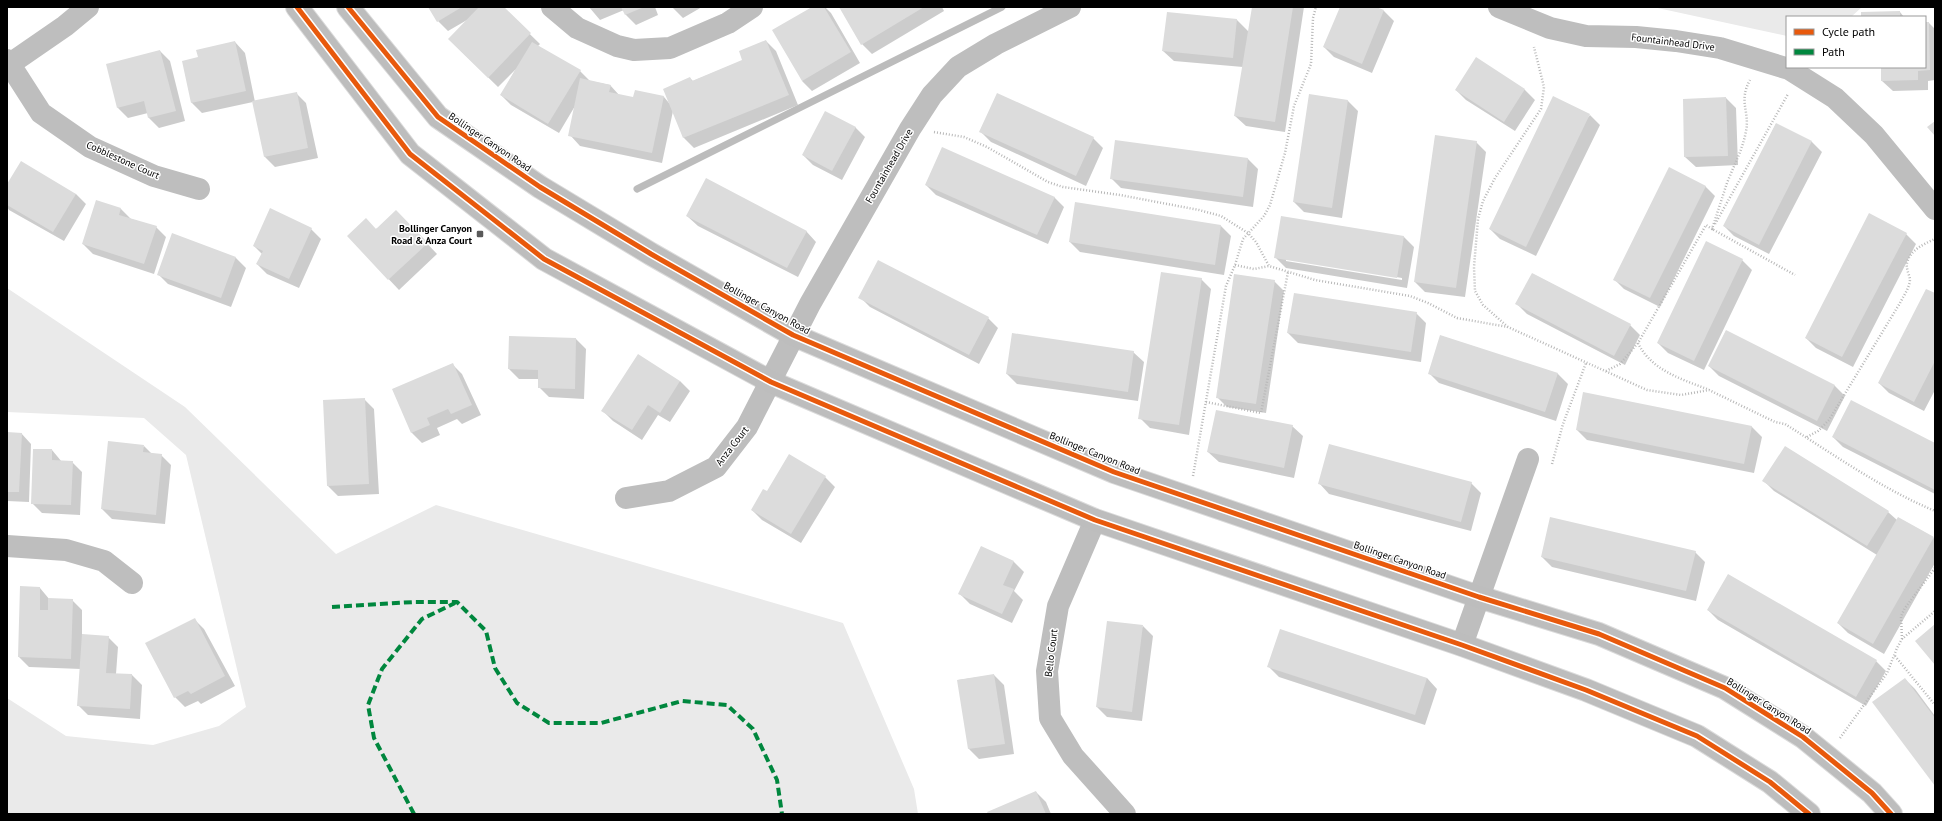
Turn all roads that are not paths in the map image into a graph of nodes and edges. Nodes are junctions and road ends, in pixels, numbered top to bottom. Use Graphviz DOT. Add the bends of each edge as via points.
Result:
graph roads {
  1 [pos="88,7"];
  2 [pos="297,7"];
  3 [pos="348,7"];
  4 [pos="552,7"];
  5 [pos="752,7"];
  6 [pos="1070,7"];
  7 [pos="1499,7"];
  8 [pos="8,64"];
  9 [pos="1786,67"];
  10 [pos="1789,68"];
  11 [pos="199,189"];
  12 [pos="1935,209"];
  13 [pos="793,335"];
  14 [pos="771,382"];
  15 [pos="1528,459"];
  16 [pos="626,498"];
  17 [pos="1095,520"];
  18 [pos="7,546"];
  19 [pos="132,583"];
  20 [pos="1479,596"];
  21 [pos="1462,646"];
  22 [pos="1125,814"];
  23 [pos="1809,814"];
  24 [pos="1891,814"];
  1 -- 8 [label="street" via="65,26"];
  2 -- 14 [label="main road" via="410,154 544,259"];
  3 -- 13 [label="main road, Bollinger Canyon Road" via="438,118 547,191"];
  4 -- 5 [label="street" via="577,28 617,46 634,50 670,48 728,23"];
  6 -- 13 [label="street, Fountainhead Drive" via="996,44 958,67 932,95"];
  7 -- 9 [label="street, Fountainhead Drive" via="1550,28 1586,36 1676,41 1720,48"];
  8 -- 11 [label="street, Cobblestone Court" via="41,113 90,147 154,176"];
  10 -- 12 [label="street, Fountainhead Drive" via="1835,98 1874,135"];
  13 -- 14 [label="street, Fountainhead Drive"];
  13 -- 20 [label="main road, Bollinger Canyon Road" via="1114,472"];
  14 -- 16 [label="street, Anza Court" via="747,427 716,467 669,491"];
  14 -- 17 [label="main road"];
  15 -- 20 [label="street"];
  17 -- 21 [label="main road"];
  17 -- 22 [label="street, Bello Court" via="1058,606 1047,672 1050,718 1073,756"];
  18 -- 19 [label="street" via="66,550 104,561"];
  20 -- 21 [label="street"];
  20 -- 24 [label="main road, Bollinger Canyon Road" via="1600,634 1726,688 1802,737 1872,793"];
  21 -- 23 [label="main road" via="1586,690 1697,736 1770,782"];
}
